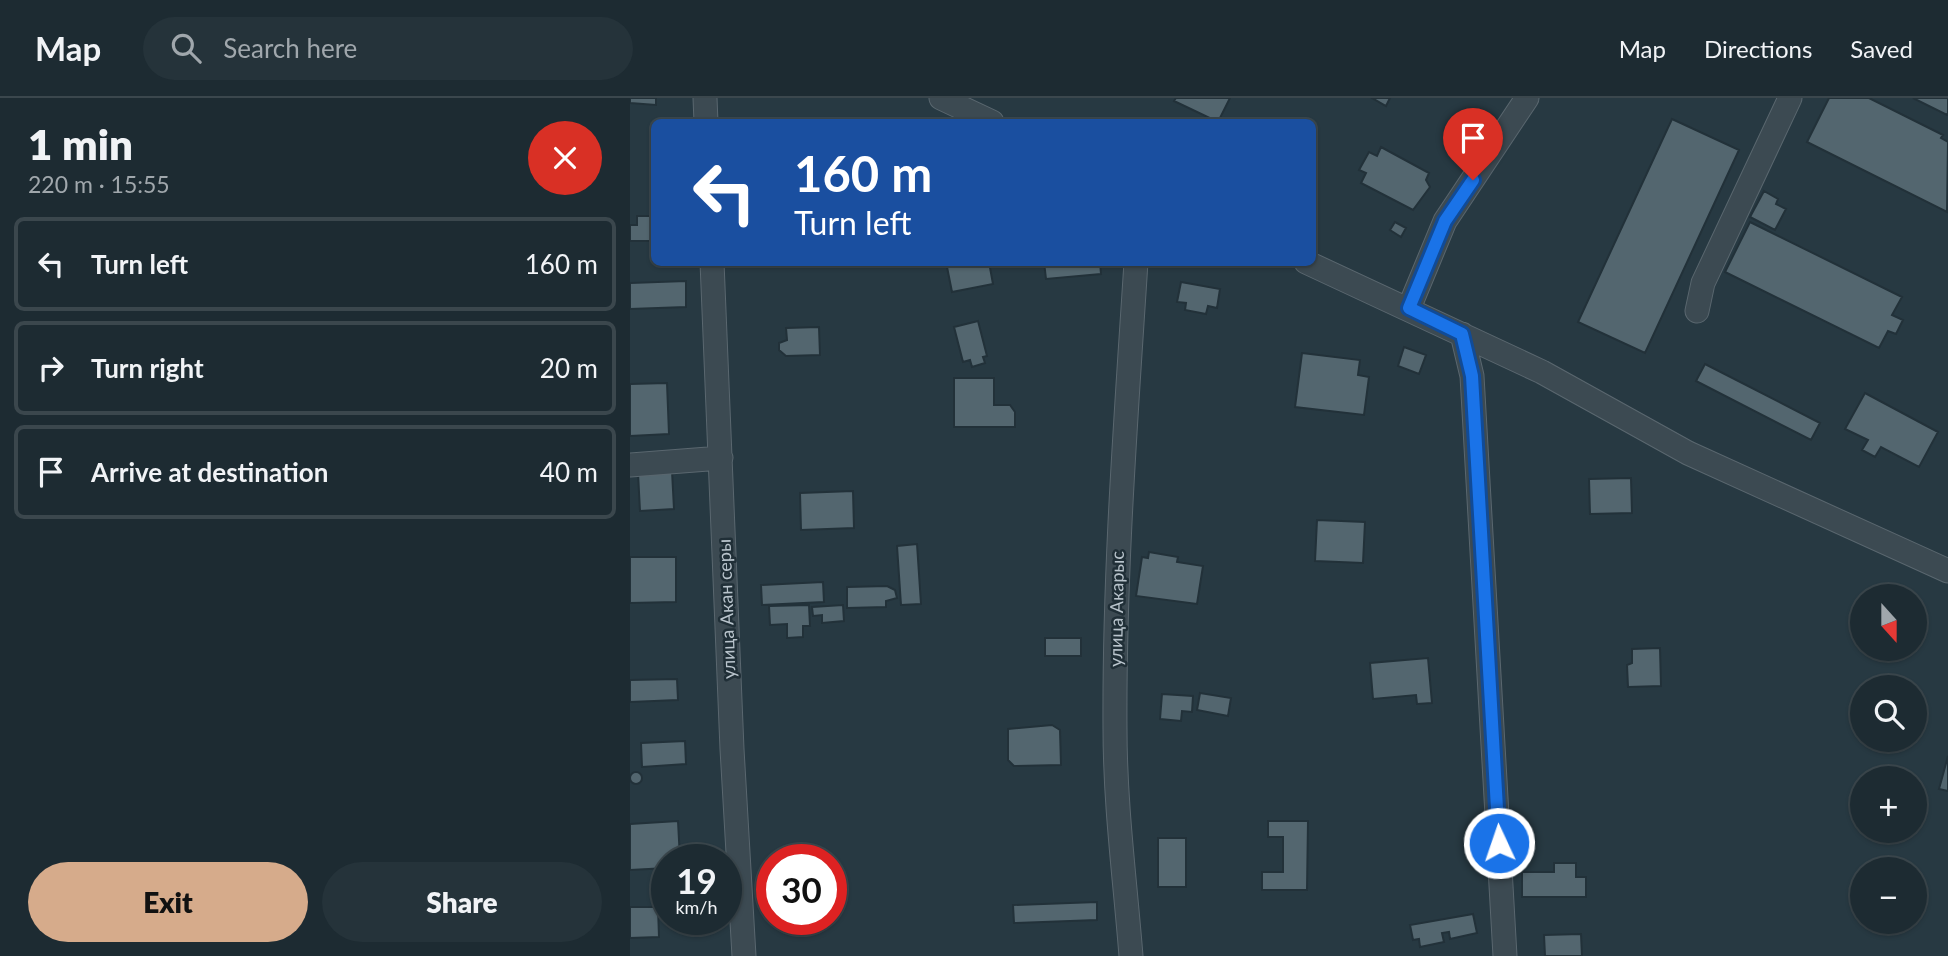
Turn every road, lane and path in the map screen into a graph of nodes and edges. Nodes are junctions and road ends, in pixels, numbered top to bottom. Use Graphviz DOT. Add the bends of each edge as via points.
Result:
graph roads {
  1 [pos="705,98"];
  2 [pos="941,98"];
  3 [pos="1527,98"];
  4 [pos="1790,98"];
  5 [pos="706,119"];
  6 [pos="986,119"];
  7 [pos="712,266"];
  8 [pos="1136,266"];
  9 [pos="1315,266"];
  10 [pos="1409,308"];
  11 [pos="1697,311"];
  12 [pos="1462,334"];
  13 [pos="722,458"];
  14 [pos="630,465"];
  15 [pos="1948,572"];
  16 [pos="744,956"];
  17 [pos="1130,956"];
  18 [pos="1505,956"];
  1 -- 5 [label="street"];
  2 -- 6 [label="street"];
  3 -- 10 [label="street" via="1445,221"];
  4 -- 11 [label="street" via="1703,283"];
  7 -- 13 [label="street, улица Акан серы"];
  8 -- 17 [label="street, улица Акарыс" via="1119,548 1114,730"];
  9 -- 10 [label="street"];
  10 -- 12 [label="street"];
  12 -- 15 [label="street" via="1542,372 1688,453"];
  12 -- 18 [label="street" via="1474,404"];
  13 -- 14 [label="street"];
  13 -- 16 [label="street, улица Акан серы"];
}
